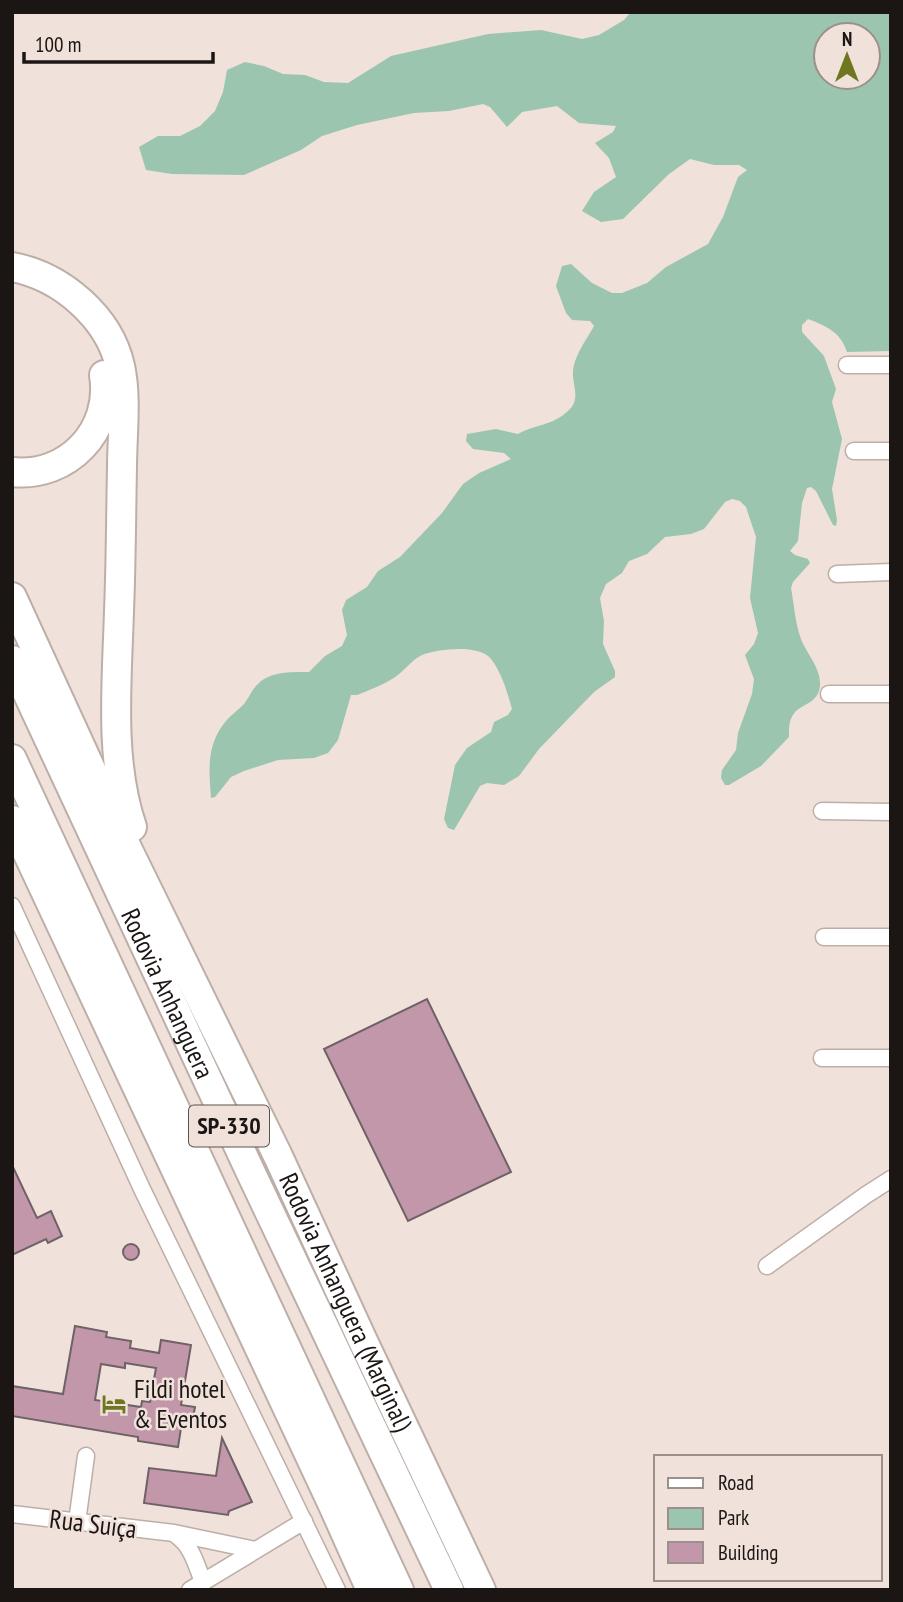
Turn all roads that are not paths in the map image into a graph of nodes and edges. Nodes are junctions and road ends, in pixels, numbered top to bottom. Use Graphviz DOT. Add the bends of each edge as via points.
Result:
graph roads {
  1 [pos="12,267"];
  2 [pos="12,283"];
  3 [pos="847,365"];
  4 [pos="891,365"];
  5 [pos="854,451"];
  6 [pos="891,451"];
  7 [pos="12,472"];
  8 [pos="891,572"];
  9 [pos="837,574"];
  10 [pos="12,597"];
  11 [pos="12,660"];
  12 [pos="829,694"];
  13 [pos="891,694"];
  14 [pos="12,760"];
  15 [pos="822,811"];
  16 [pos="891,813"];
  17 [pos="12,820"];
  18 [pos="12,905"];
  19 [pos="824,937"];
  20 [pos="891,937"];
  21 [pos="197,989"];
  22 [pos="822,1058"];
  23 [pos="891,1058"];
  24 [pos="891,1179"];
  25 [pos="766,1266"];
  26 [pos="86,1456"];
  27 [pos="12,1514"];
  28 [pos="304,1521"];
  29 [pos="77,1522"];
  30 [pos="174,1533"];
  31 [pos="255,1550"];
  32 [pos="197,1586"];
  33 [pos="337,1590"];
  34 [pos="371,1590"];
  35 [pos="400,1590"];
  36 [pos="449,1590"];
  37 [pos="481,1590"];
  1 -- 21 [label="highway" via="50,280 76,298 110,339 120,366 119,767 126,809 146,866"];
  2 -- 7 [label="highway" via="57,300 77,319 93,340 103,368 106,397 96,430 79,449 49,467"];
  3 -- 4 [label="street"];
  5 -- 6 [label="street"];
  8 -- 9 [label="street"];
  10 -- 21 [label="highway, Rodovia Anhanguera (Marginal)"];
  11 -- 36 [label="highway, Rodovia Anhanguera / SP-330"];
  12 -- 13 [label="street"];
  14 -- 35 [label="highway, Rodovia Anhanguera / SP-330"];
  15 -- 16 [label="street"];
  17 -- 34 [label="highway"];
  18 -- 28 [label="street" via="142,1189"];
  19 -- 20 [label="street"];
  21 -- 37 [label="highway, Rodovia Anhanguera (Marginal)"];
  22 -- 23 [label="street"];
  24 -- 25 [label="street"];
  26 -- 29 [label="street"];
  27 -- 29 [label="street, Rua Suiça"];
  28 -- 31 [label="street"];
  28 -- 33 [label="street"];
  29 -- 30 [label="street, Rua Suiça"];
  30 -- 31 [label="street, Rua Suiça"];
  30 -- 32 [label="street, Rua Suiça" via="194,1556"];
  31 -- 32 [label="street"];
}
